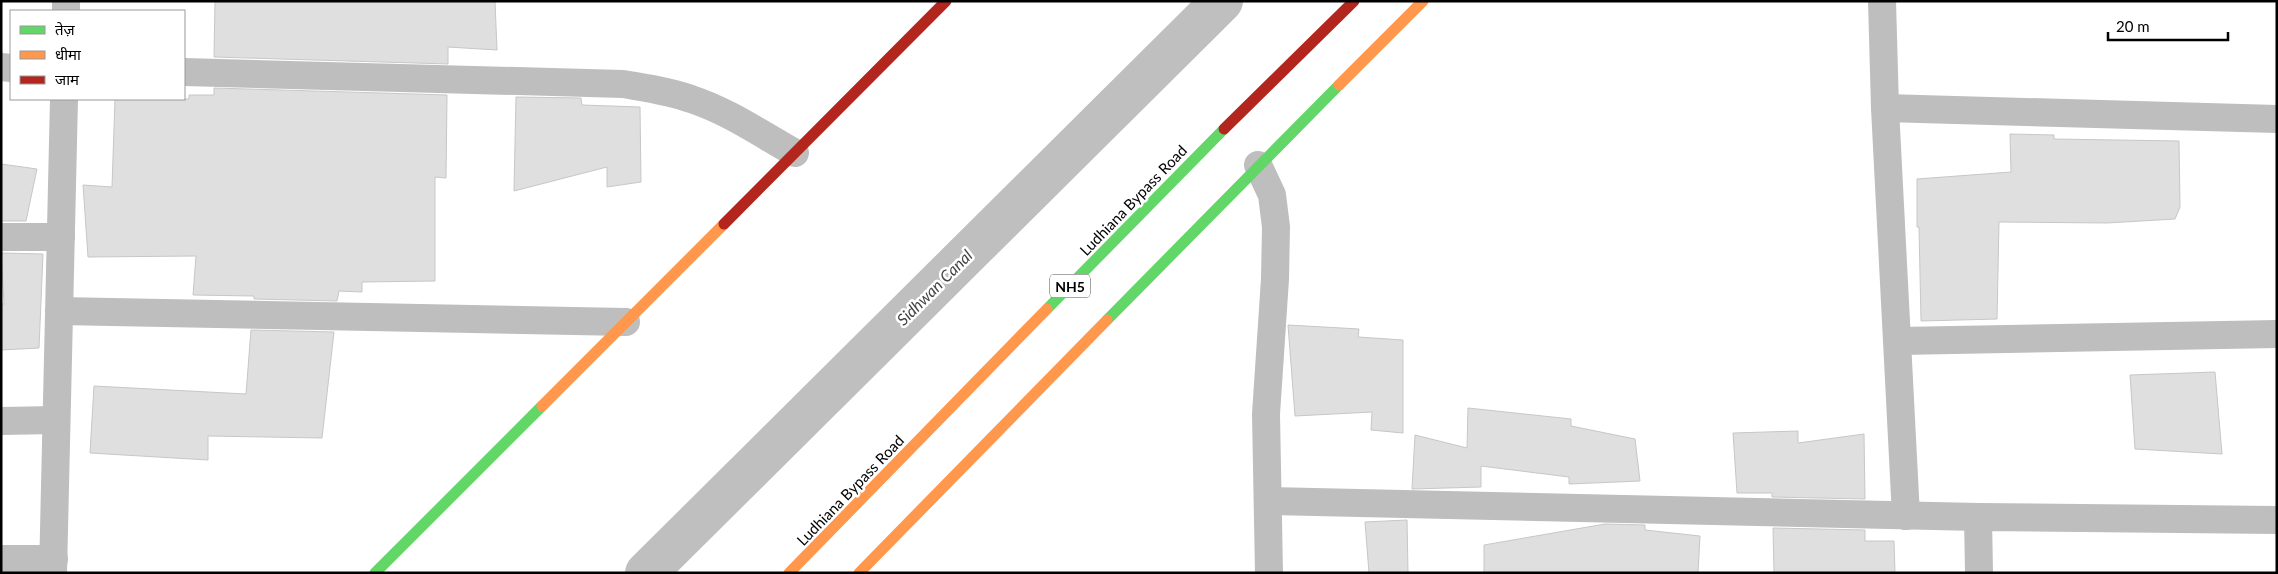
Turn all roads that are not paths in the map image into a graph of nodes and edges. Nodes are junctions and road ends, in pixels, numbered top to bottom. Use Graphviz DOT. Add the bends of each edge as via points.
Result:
graph roads {
  1 [pos="946,1"];
  2 [pos="1354,1"];
  3 [pos="1423,1"];
  4 [pos="1882,1"];
  5 [pos="185,72"];
  6 [pos="64,100"];
  7 [pos="1885,108"];
  8 [pos="2277,119"];
  9 [pos="794,153"];
  10 [pos="1258,165"];
  11 [pos="1,237"];
  12 [pos="61,237"];
  13 [pos="59,311"];
  14 [pos="626,322"];
  15 [pos="2277,334"];
  16 [pos="1899,341"];
  17 [pos="56,420"];
  18 [pos="1,421"];
  19 [pos="1268,501"];
  20 [pos="1906,516"];
  21 [pos="1978,517"];
  22 [pos="2277,520"];
  23 [pos="1,559"];
  24 [pos="53,566"];
  25 [pos="376,573"];
  26 [pos="789,573"];
  27 [pos="859,573"];
  28 [pos="1269,573"];
  29 [pos="1980,573"];
  1 -- 9 [label="main road"];
  2 -- 26 [label="main road, Ludhiana Bypass Road / NH5" via="1221,132"];
  3 -- 10 [label="main road"];
  4 -- 7 [label="street"];
  5 -- 9 [label="street" via="623,84 692,99"];
  6 -- 12 [label="street"];
  7 -- 8 [label="street"];
  7 -- 16 [label="street"];
  9 -- 14 [label="main road"];
  10 -- 19 [label="street" via="1272,195 1276,228 1266,414"];
  10 -- 27 [label="main road"];
  11 -- 12 [label="street"];
  12 -- 13 [label="street"];
  13 -- 14 [label="street"];
  13 -- 17 [label="street"];
  14 -- 25 [label="main road"];
  15 -- 16 [label="street"];
  16 -- 20 [label="street"];
  17 -- 18 [label="street"];
  17 -- 24 [label="street"];
  19 -- 20 [label="street"];
  19 -- 28 [label="street"];
  20 -- 21 [label="street"];
  21 -- 22 [label="street"];
  21 -- 29 [label="street"];
  23 -- 24 [label="street"];
}
